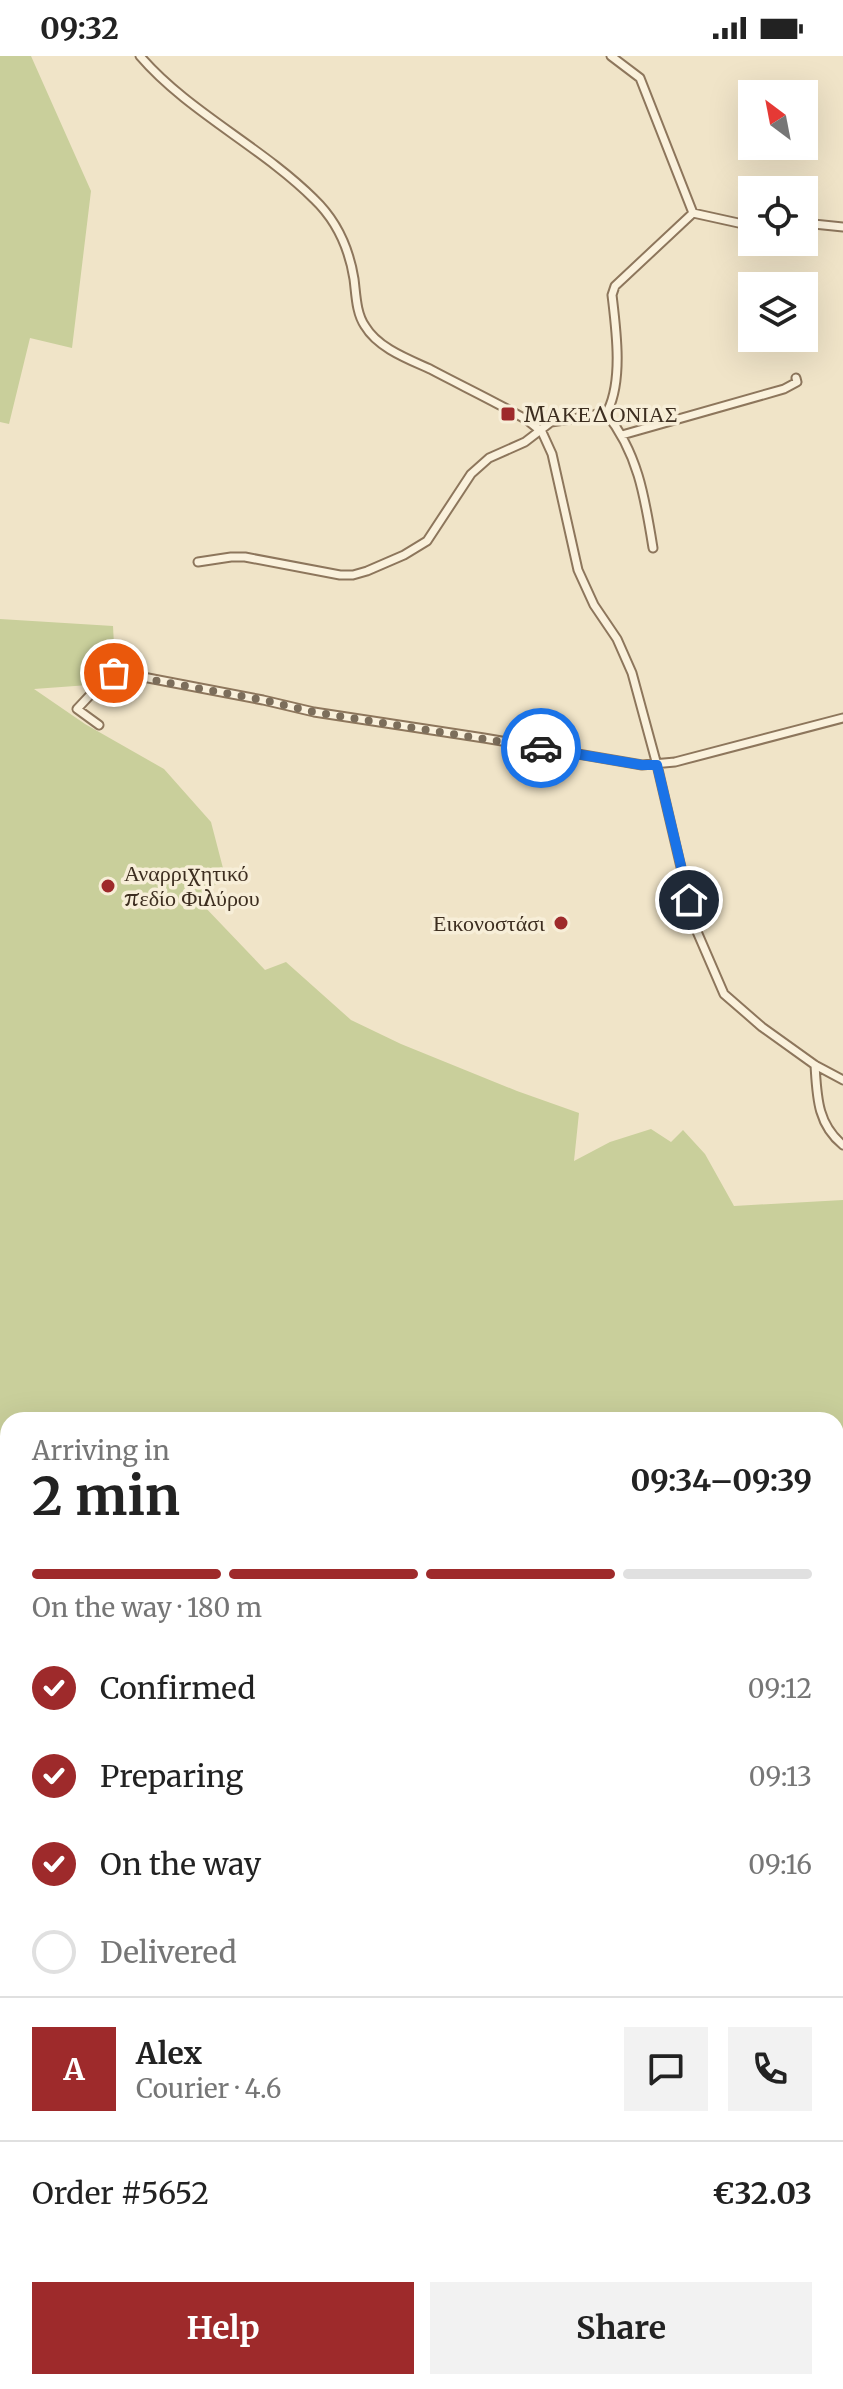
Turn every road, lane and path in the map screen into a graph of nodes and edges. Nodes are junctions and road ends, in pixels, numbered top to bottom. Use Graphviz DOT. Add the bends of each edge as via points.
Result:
graph roads {
  1 [pos="140,56"];
  2 [pos="611,56"];
  3 [pos="693,213"];
  4 [pos="738,223"];
  5 [pos="818,224"];
  6 [pos="843,227"];
  7 [pos="796,378"];
  8 [pos="605,412"];
  9 [pos="540,429"];
  10 [pos="622,435"];
  11 [pos="653,548"];
  12 [pos="198,562"];
  13 [pos="843,718"];
  14 [pos="99,725"];
  15 [pos="657,765"];
  16 [pos="815,1065"];
  17 [pos="843,1080"];
  18 [pos="843,1145"];
  1 -- 9 [label="street" via="325,210 347,248 360,314 371,334"];
  2 -- 3 [label="street" via="640,78"];
  3 -- 4 [label="street"];
  3 -- 8 [label="street" via="613,291 616,359 612,399"];
  5 -- 6 [label="street"];
  7 -- 10 [label="street" via="784,389"];
  8 -- 9 [label="street"];
  8 -- 10 [label="street"];
  9 -- 12 [label="street" via="476,469 427,541 367,571 340,575 238,556"];
  9 -- 15 [label="street" via="552,454 578,570 632,673"];
  10 -- 11 [label="street" via="636,467"];
  13 -- 15 [label="street"];
  14 -- 15 [label="street" via="77,709 108,676 122,673 314,712"];
  15 -- 16 [label="street" via="695,927 724,994"];
  16 -- 17 [label="street"];
  16 -- 18 [label="street" via="818,1110 832,1137"];
}
